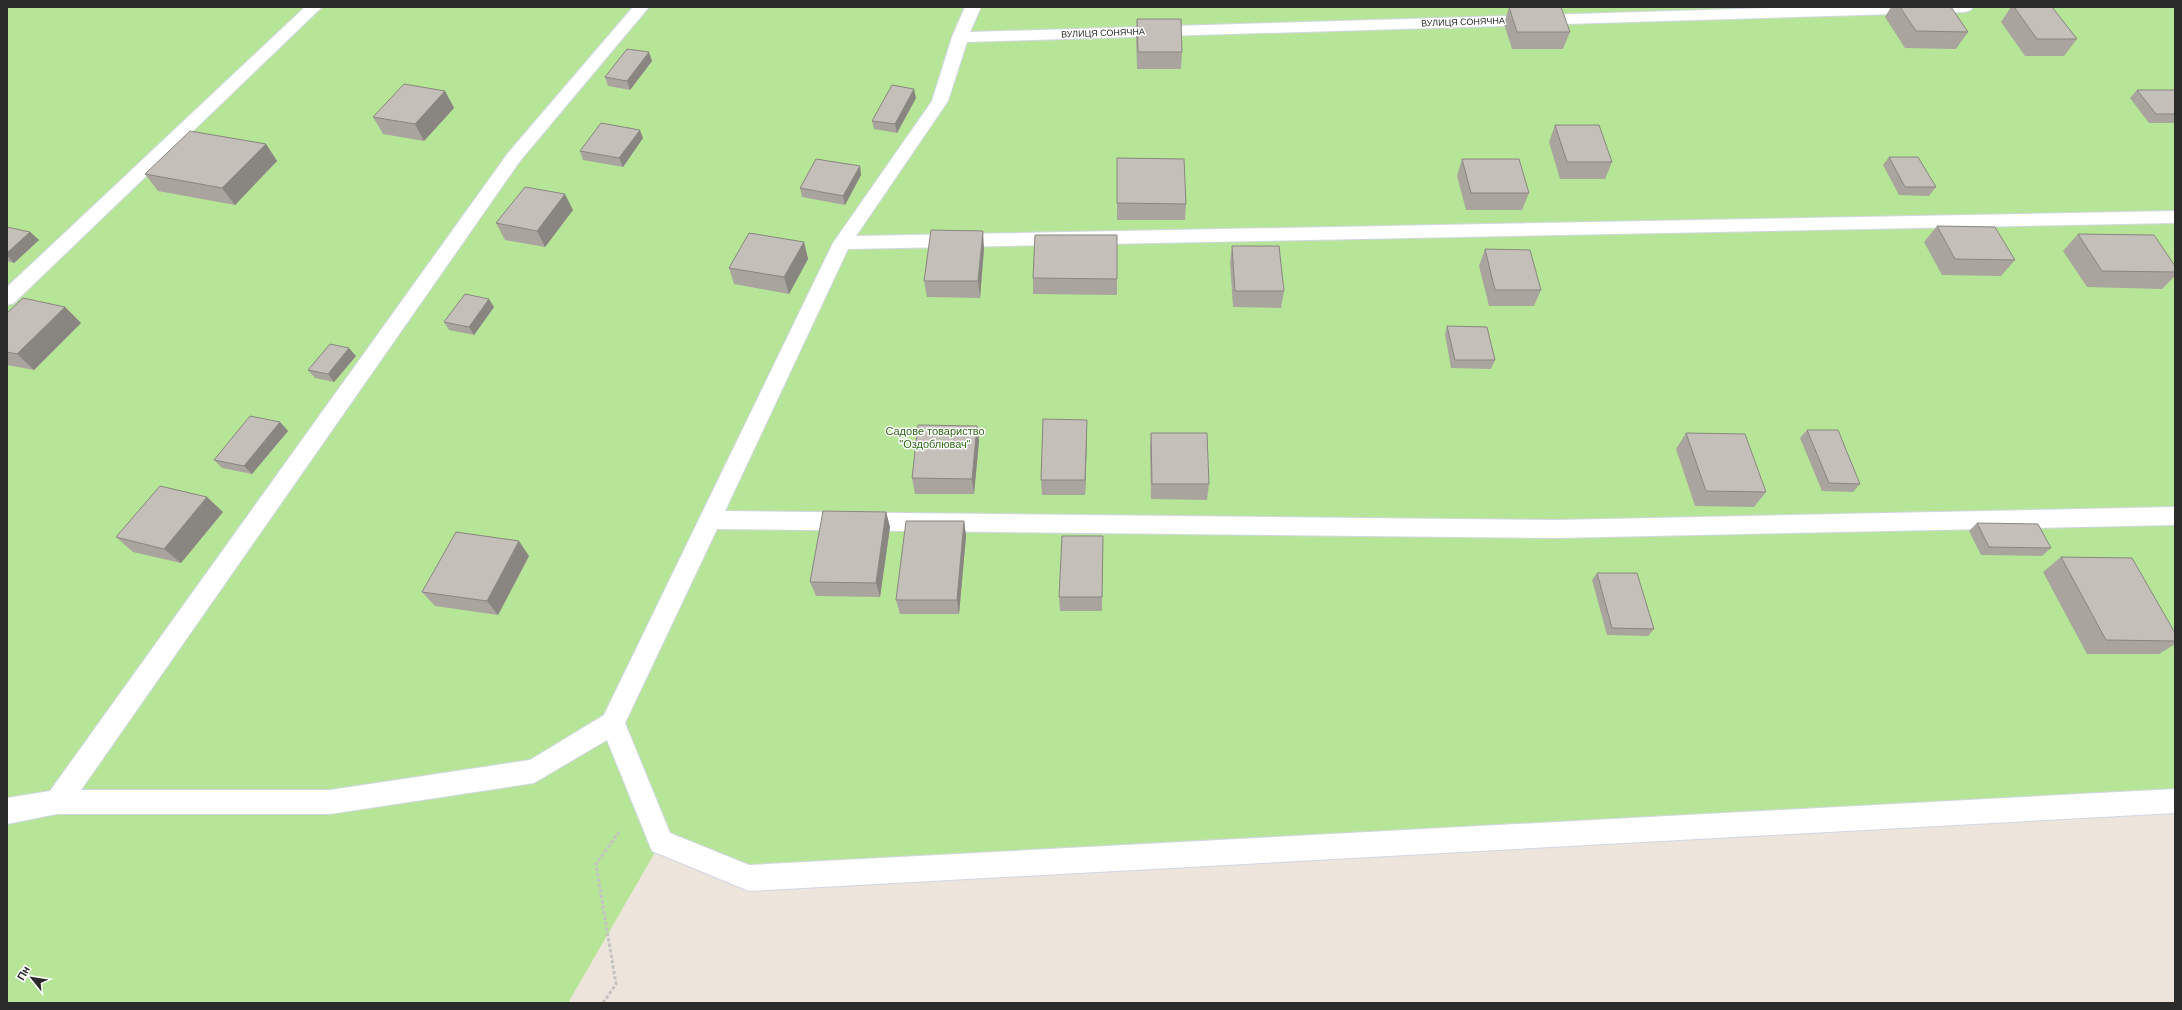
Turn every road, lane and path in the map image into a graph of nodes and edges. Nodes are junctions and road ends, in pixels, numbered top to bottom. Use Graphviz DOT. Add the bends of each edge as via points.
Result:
graph roads {
  1 [pos="314,7"];
  2 [pos="641,7"];
  3 [pos="973,7"];
  4 [pos="1965,7"];
  5 [pos="960,37"];
  6 [pos="2175,217"];
  7 [pos="842,243"];
  8 [pos="7,298"];
  9 [pos="2175,516"];
  10 [pos="708,520"];
  11 [pos="613,723"];
  12 [pos="644,797"];
  13 [pos="2175,801"];
  14 [pos="57,802"];
  15 [pos="7,811"];
  16 [pos="603,1003"];
  1 -- 8 [label="street"];
  2 -- 14 [label="street" via="514,157"];
  3 -- 5 [label="street"];
  4 -- 5 [label="street, ВУЛИЦЯ СОНЯЧНА"];
  5 -- 7 [label="street" via="940,101"];
  6 -- 7 [label="street"];
  7 -- 10 [label="street"];
  9 -- 10 [label="street" via="1558,529"];
  10 -- 11 [label="street"];
  11 -- 12 [label="street"];
  11 -- 14 [label="street" via="534,771 330,802"];
  12 -- 13 [label="street" via="661,842 749,878"];
  12 -- 16 [label="path" via="596,864 616,984"];
  14 -- 15 [label="street"];
}
